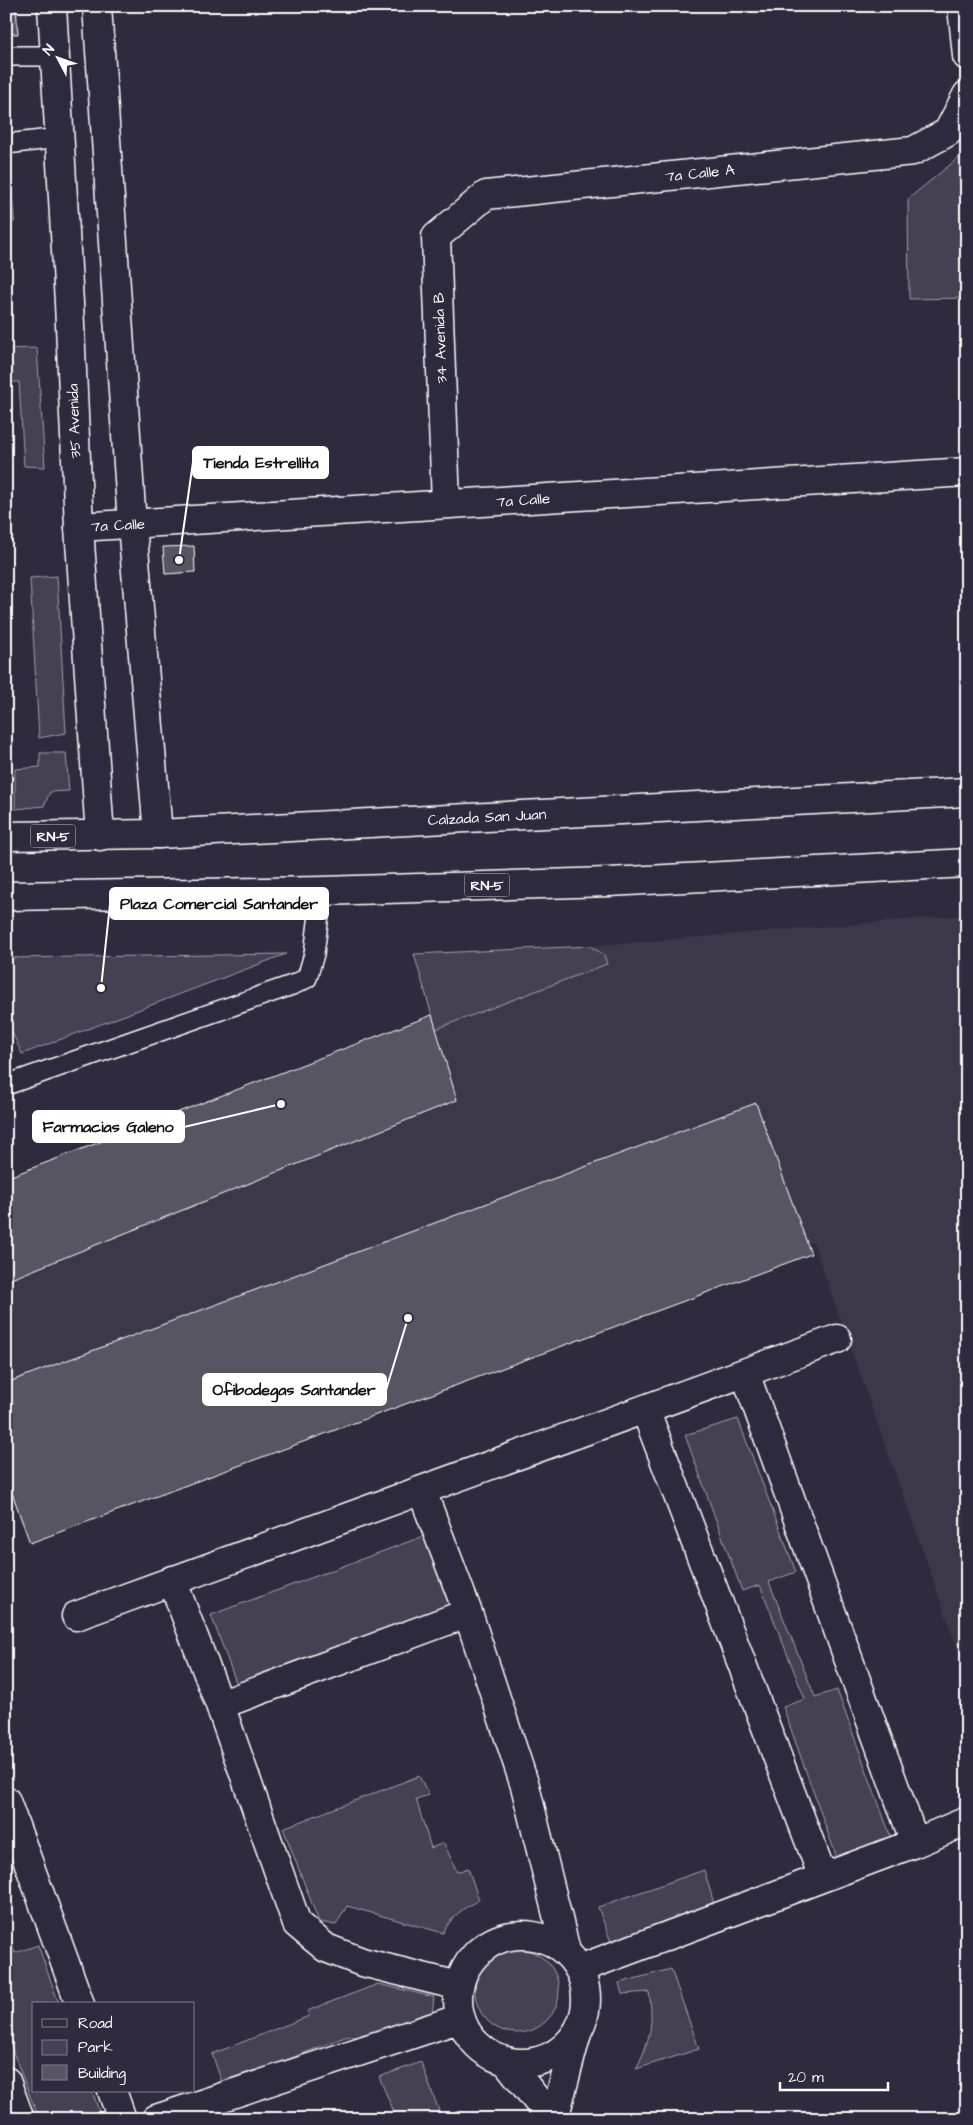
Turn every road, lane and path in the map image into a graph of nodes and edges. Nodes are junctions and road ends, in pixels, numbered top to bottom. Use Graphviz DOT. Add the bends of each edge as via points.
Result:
graph roads {
  1 [pos="52,6"];
  2 [pos="97,6"];
  3 [pos="962,6"];
  4 [pos="6,56"];
  5 [pos="55,56"];
  6 [pos="967,56"];
  7 [pos="967,96"];
  8 [pos="60,138"];
  9 [pos="6,144"];
  10 [pos="486,195"];
  11 [pos="967,472"];
  12 [pos="446,504"];
  13 [pos="132,524"];
  14 [pos="79,527"];
  15 [pos="967,792"];
  16 [pos="158,834"];
  17 [pos="6,836"];
  18 [pos="100,836"];
  19 [pos="967,863"];
  20 [pos="322,891"];
  21 [pos="6,896"];
  22 [pos="6,1085"];
  23 [pos="837,1340"];
  24 [pos="745,1373"];
  25 [pos="645,1409"];
  26 [pos="422,1491"];
  27 [pos="172,1580"];
  28 [pos="468,1613"];
  29 [pos="76,1616"];
  30 [pos="220,1705"];
  31 [pos="6,1801"];
  32 [pos="967,1821"];
  33 [pos="915,1843"];
  34 [pos="823,1877"];
  35 [pos="572,1960"];
  36 [pos="459,1986"];
  37 [pos="79,2002"];
  38 [pos="461,2018"];
  39 [pos="577,2033"];
  40 [pos="506,2061"];
  41 [pos="6,2081"];
  42 [pos="112,2092"];
  43 [pos="20,2119"];
  44 [pos="122,2119"];
  45 [pos="156,2119"];
  46 [pos="553,2119"];
  1 -- 5 [label="street, 35 Avenida"];
  2 -- 13 [label="street"];
  3 -- 6 [label="street"];
  4 -- 5 [label="lane"];
  5 -- 8 [label="street, 35 Avenida"];
  7 -- 10 [label="street, 7a Calle A" via="948,132 913,151"];
  8 -- 9 [label="lane"];
  8 -- 14 [label="street, 35 Avenida"];
  10 -- 12 [label="street, 34 Avenida B" via="436,238"];
  11 -- 12 [label="street, 7a Calle"];
  12 -- 13 [label="street, 7a Calle"];
  13 -- 14 [label="street, 7a Calle"];
  13 -- 16 [label="street"];
  14 -- 18 [label="street, 35 Avenida"];
  15 -- 16 [label="street, Calzada San Juan / RN-5"];
  16 -- 18 [label="street, Calzada San Juan / RN-5"];
  17 -- 18 [label="street, Calzada San Juan / RN-5"];
  19 -- 20 [label="street, RN-5" via="609,882"];
  20 -- 21 [label="street, RN-5"];
  20 -- 22 [label="lane" via="314,954 307,978"];
  23 -- 24 [label="street"];
  24 -- 25 [label="street"];
  24 -- 33 [label="street"];
  25 -- 26 [label="street"];
  25 -- 34 [label="street"];
  26 -- 27 [label="street"];
  26 -- 28 [label="street"];
  27 -- 29 [label="street"];
  27 -- 30 [label="street"];
  28 -- 30 [label="street"];
  28 -- 35 [label="street" via="525,1786"];
  30 -- 36 [label="street" via="297,1924 326,1948 362,1962"];
  31 -- 37 [label="street"];
  32 -- 33 [label="street"];
  33 -- 34 [label="street"];
  34 -- 35 [label="street"];
  35 -- 36 [label="street" via="550,1941 532,1935 512,1936 478,1952 466,1968"];
  35 -- 39 [label="street" via="586,1990 585,2013"];
  36 -- 38 [label="street"];
  38 -- 40 [label="street" via="477,2046"];
  38 -- 45 [label="street"];
  39 -- 40 [label="street" via="546,2059 526,2063"];
  39 -- 46 [label="street"];
  40 -- 46 [label="street"];
  41 -- 43 [label="street"];
  42 -- 44 [label="street"];
}
